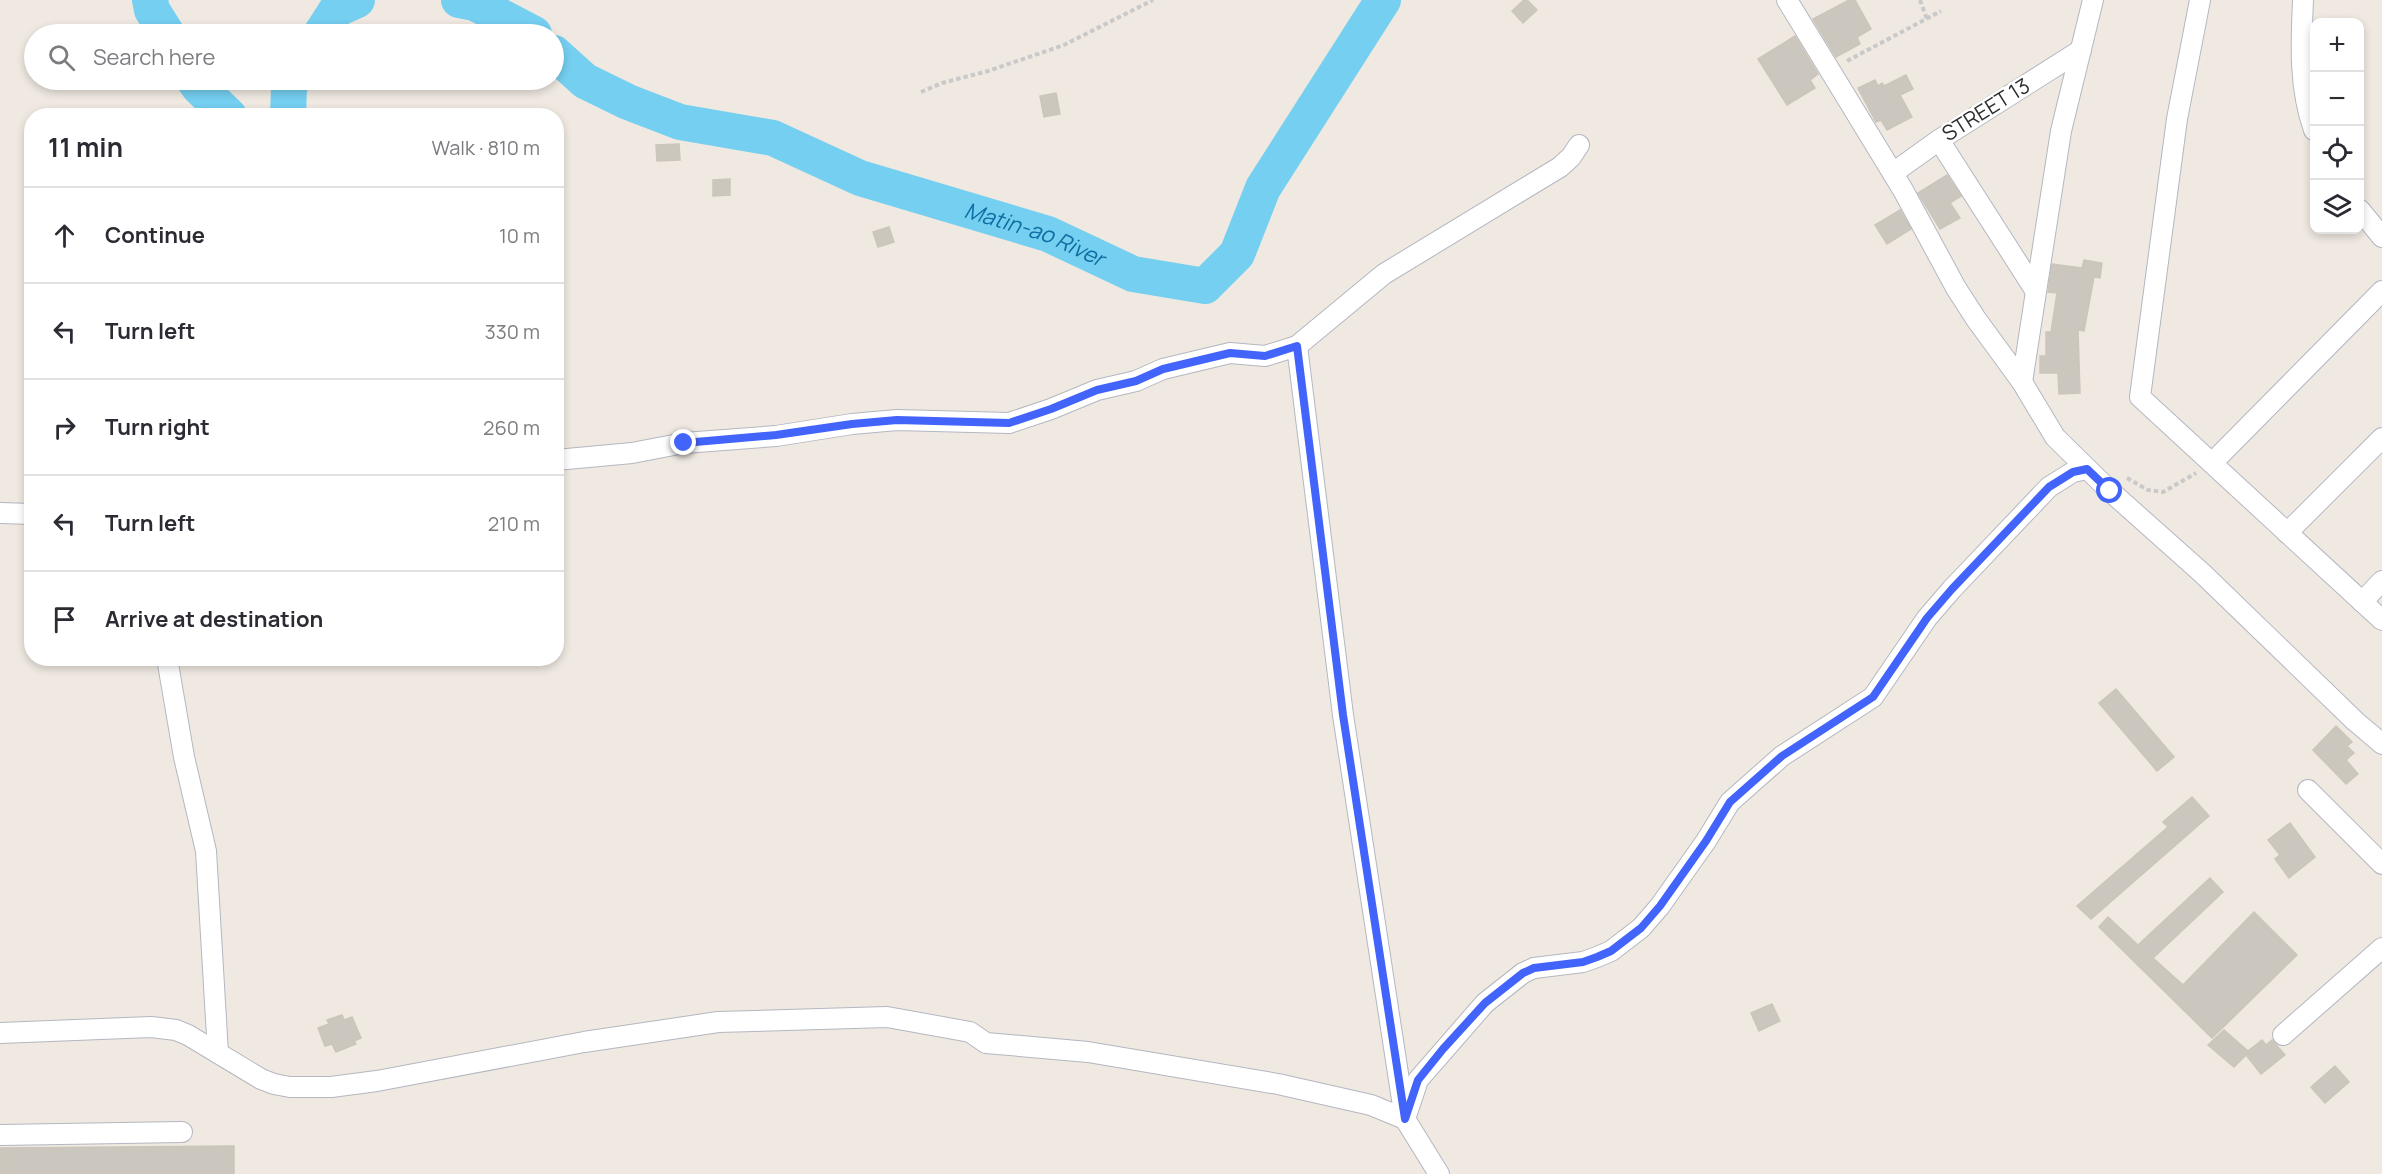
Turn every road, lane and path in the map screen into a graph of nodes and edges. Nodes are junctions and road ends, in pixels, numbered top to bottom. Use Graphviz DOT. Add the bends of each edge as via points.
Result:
graph roads {
  1 [pos="1153,0"];
  2 [pos="1787,0"];
  3 [pos="1920,0"];
  4 [pos="2093,0"];
  5 [pos="2200,0"];
  6 [pos="2303,0"];
  7 [pos="1941,11"];
  8 [pos="1927,19"];
  9 [pos="2081,50"];
  10 [pos="1840,64"];
  11 [pos="921,92"];
  12 [pos="2313,126"];
  13 [pos="1939,140"];
  14 [pos="1579,145"];
  15 [pos="1893,173"];
  16 [pos="2364,215"];
  17 [pos="2382,237"];
  18 [pos="2035,290"];
  19 [pos="2382,291"];
  20 [pos="1297,346"];
  21 [pos="2022,382"];
  22 [pos="2382,438"];
  23 [pos="564,459"];
  24 [pos="2211,463"];
  25 [pos="2087,469"];
  26 [pos="2122,476"];
  27 [pos="0,513"];
  28 [pos="24,514"];
  29 [pos="2287,533"];
  30 [pos="2382,581"];
  31 [pos="2361,602"];
  32 [pos="2382,620"];
  33 [pos="168,666"];
  34 [pos="2382,744"];
  35 [pos="2308,790"];
  36 [pos="2382,864"];
  37 [pos="2382,948"];
  38 [pos="0,1033"];
  39 [pos="2283,1035"];
  40 [pos="218,1053"];
  41 [pos="1405,1119"];
  42 [pos="182,1132"];
  43 [pos="0,1135"];
  44 [pos="1439,1174"];
  1 -- 11 [label="path" via="1064,45"];
  2 -- 15 [label="street"];
  3 -- 8 [label="path"];
  4 -- 9 [label="street"];
  5 -- 24 [label="street" via="2177,119 2140,397"];
  6 -- 12 [label="street" via="2300,54"];
  7 -- 8 [label="path"];
  8 -- 10 [label="path"];
  9 -- 13 [label="street, STREET 13"];
  9 -- 18 [label="street" via="2061,131"];
  13 -- 15 [label="street, STREET 13"];
  13 -- 18 [label="street"];
  14 -- 20 [label="street" via="1560,167 1384,274"];
  15 -- 21 [label="street" via="1956,288"];
  16 -- 17 [label="street"];
  18 -- 21 [label="street"];
  19 -- 24 [label="street"];
  20 -- 23 [label="street" via="1265,356 1230,353 1163,369 1009,423 889,420"];
  20 -- 41 [label="street" via="1343,715"];
  21 -- 25 [label="street" via="2055,436"];
  22 -- 29 [label="street"];
  24 -- 26 [label="path" via="2163,492 2148,490"];
  24 -- 29 [label="street"];
  25 -- 34 [label="street"];
  25 -- 41 [label="street" via="2073,472 2049,487 1952,589 1927,618 1873,697 1782,756 1730,802 1641,928 1597,957 1523,973 1485,1003 1418,1080"];
  27 -- 28 [label="street"];
  29 -- 31 [label="street"];
  30 -- 31 [label="street"];
  31 -- 32 [label="street"];
  33 -- 40 [label="street" via="206,851"];
  35 -- 36 [label="street"];
  37 -- 39 [label="street"];
  38 -- 40 [label="street" via="163,1028 188,1035"];
  40 -- 41 [label="street" via="274,1084 321,1087 377,1081 584,1042 718,1022 887,1017 970,1032 986,1043 1088,1053 1278,1084 1371,1105"];
  41 -- 44 [label="street"];
  42 -- 43 [label="street"];
}
